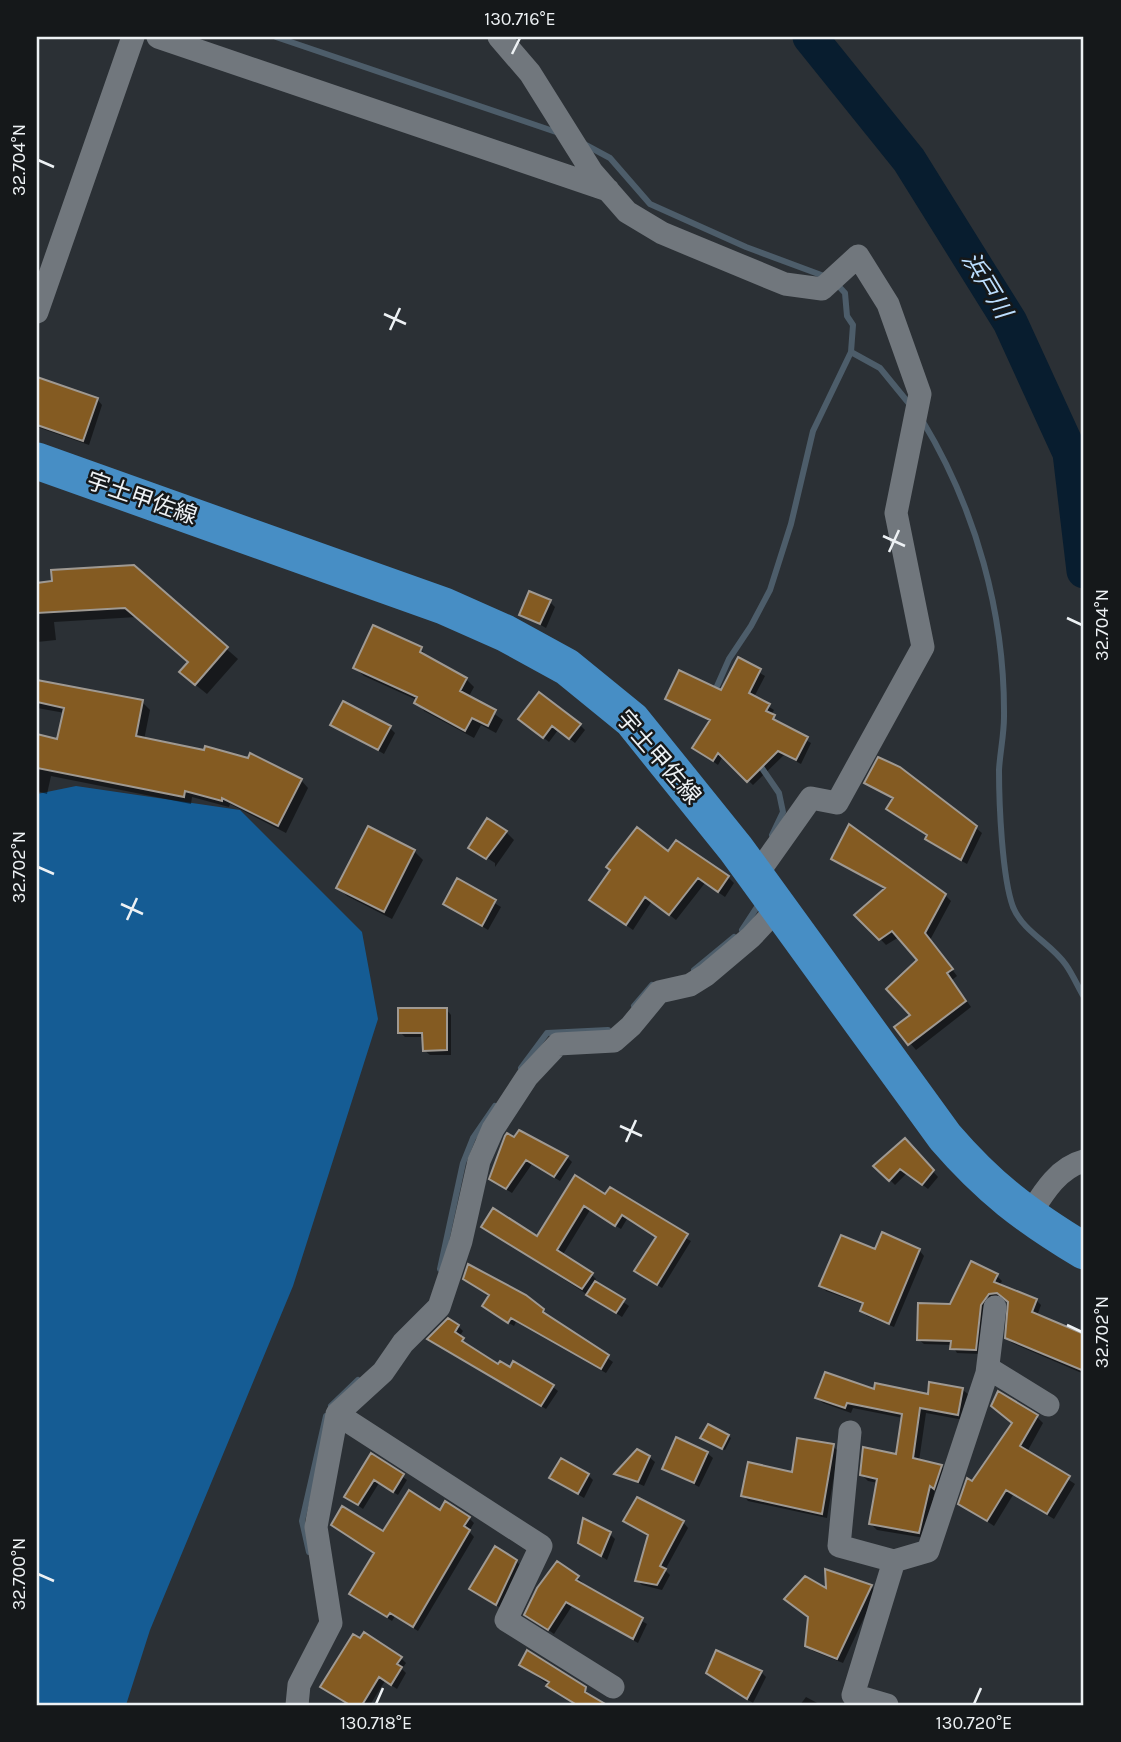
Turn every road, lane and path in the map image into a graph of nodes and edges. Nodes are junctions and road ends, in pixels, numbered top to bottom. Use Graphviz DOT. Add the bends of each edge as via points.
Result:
graph roads {
  1 [pos="132,37"];
  2 [pos="158,37"];
  3 [pos="499,37"];
  4 [pos="608,190"];
  5 [pos="37,312"];
  6 [pos="37,461"];
  7 [pos="755,877"];
  8 [pos="778,908"];
  9 [pos="1084,1161"];
  10 [pos="1028,1217"];
  11 [pos="1084,1251"];
  12 [pos="995,1307"];
  13 [pos="988,1368"];
  14 [pos="1048,1405"];
  15 [pos="337,1414"];
  16 [pos="850,1432"];
  17 [pos="894,1562"];
  18 [pos="613,1687"];
  19 [pos="297,1705"];
  20 [pos="887,1705"];
  1 -- 5 [label="street"];
  2 -- 4 [label="street"];
  3 -- 4 [label="street" via="530,73"];
  4 -- 7 [label="street" via="628,212 662,233 785,284 822,289 858,256 888,304 920,394 896,513 923,647 837,803 811,798"];
  6 -- 7 [label="main road, 宇土甲佐線" via="444,606 566,667 632,720"];
  7 -- 8 [label="main road, 宇土甲佐線"];
  8 -- 10 [label="main road, 宇土甲佐線" via="945,1137 979,1177"];
  8 -- 15 [label="street" via="706,975 690,985 659,992 614,1041 558,1044 527,1077 493,1129 479,1161 461,1241 439,1307 403,1343 383,1372"];
  9 -- 10 [label="street" via="1049,1184"];
  10 -- 11 [label="main road, 宇土甲佐線"];
  12 -- 13 [label="street"];
  13 -- 14 [label="street"];
  13 -- 17 [label="street" via="928,1551"];
  15 -- 18 [label="street" via="541,1546 506,1620"];
  15 -- 19 [label="street" via="316,1527 331,1623 299,1685"];
  16 -- 17 [label="street" via="839,1546"];
  17 -- 20 [label="street" via="853,1695"];
}
